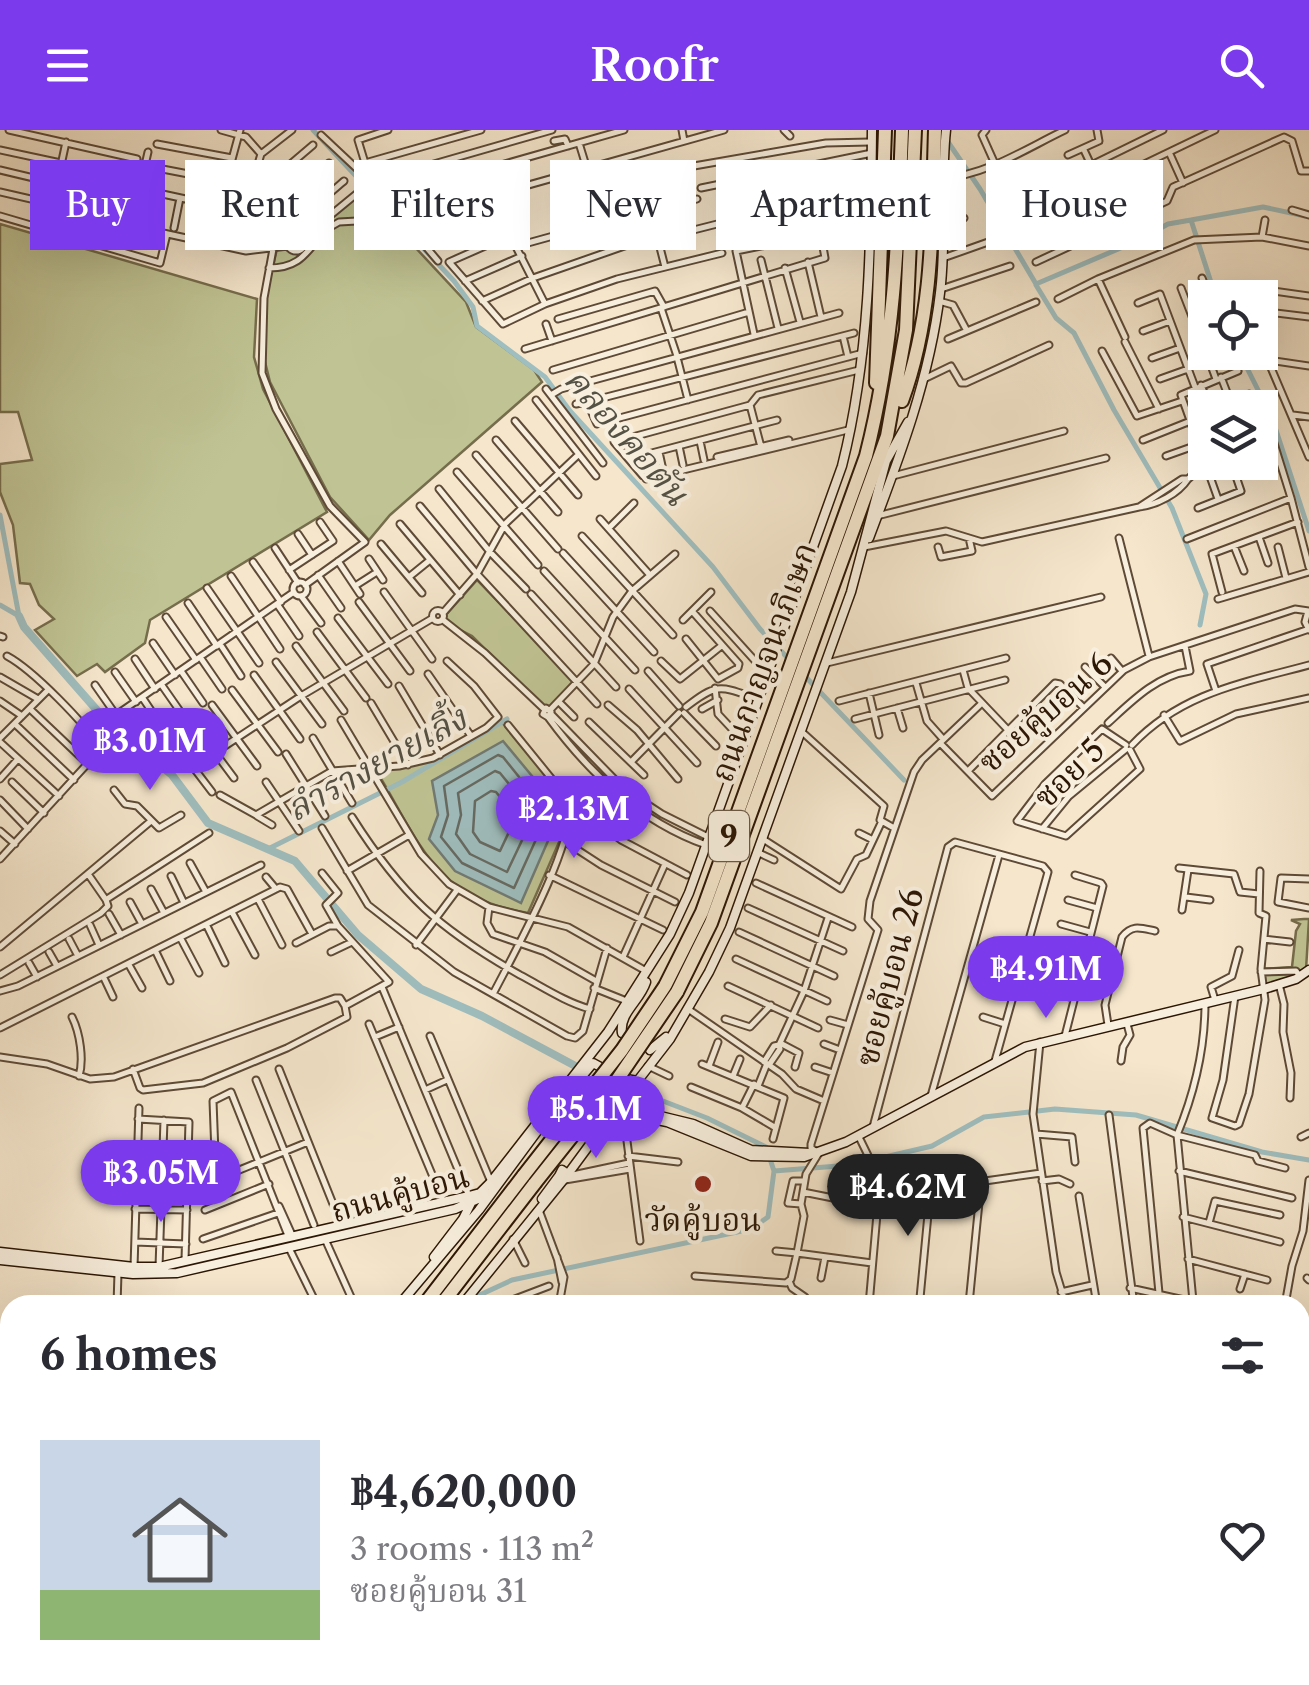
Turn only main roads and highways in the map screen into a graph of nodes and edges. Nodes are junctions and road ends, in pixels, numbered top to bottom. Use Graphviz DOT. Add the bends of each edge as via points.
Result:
graph roads {
  1 [pos="872,130"];
  2 [pos="885,130"];
  3 [pos="942,132"];
  4 [pos="909,134"];
  5 [pos="876,415"];
  6 [pos="908,422"];
  7 [pos="886,436"];
  8 [pos="886,462"];
  9 [pos="896,466"];
  10 [pos="864,546"];
  11 [pos="801,658"];
  12 [pos="648,973"];
  13 [pos="1305,973"];
  14 [pos="675,1028"];
  15 [pos="608,1032"];
  16 [pos="622,1033"];
  17 [pos="597,1048"];
  18 [pos="650,1050"];
  19 [pos="651,1064"];
  20 [pos="586,1065"];
  21 [pos="602,1066"];
  22 [pos="578,1076"];
  23 [pos="635,1084"];
  24 [pos="565,1088"];
  25 [pos="583,1088"];
  26 [pos="554,1104"];
  27 [pos="616,1106"];
  28 [pos="556,1118"];
  29 [pos="592,1135"];
  30 [pos="760,1154"];
  31 [pos="565,1175"];
  32 [pos="490,1194"];
  33 [pos="471,1199"];
  34 [pos="445,1207"];
  35 [pos="469,1220"];
  36 [pos="526,1224"];
  37 [pos="454,1230"];
  38 [pos="290,1242"];
  39 [pos="0,1252"];
  40 [pos="0,1260"];
  41 [pos="67,1264"];
  42 [pos="428,1269"];
  43 [pos="454,1277"];
  44 [pos="407,1295"];
  45 [pos="435,1295"];
  46 [pos="446,1295"];
  47 [pos="470,1295"];
  1 -- 12 [label="main road" via="862,369 851,429 707,841"];
  2 -- 5 [label="highway"];
  3 -- 6 [label="main road" via="939,301"];
  3 -- 7 [label="highway" via="920,330"];
  4 -- 5 [label="highway, ถนนกาญจนาภิเษก / 9" via="888,361"];
  4 -- 7 [label="highway, ถนนกาญจนาภิเษก / 9" via="906,330"];
  5 -- 11 [label="highway, ถนนกาญจนาภิเษก / 9"];
  6 -- 8 [label="main road"];
  6 -- 9 [label="main road"];
  7 -- 11 [label="highway, ถนนกาญจนาภิเษก / 9"];
  8 -- 9 [label="main road" via="895,458"];
  8 -- 10 [label="main road"];
  9 -- 10 [label="main road"];
  10 -- 14 [label="main road" via="720,952"];
  11 -- 43 [label="highway, ถนนกาญจนาภิเษก / 9, bridge" via="711,923 628,1065"];
  12 -- 15 [label="main road"];
  12 -- 16 [label="main road" via="620,1024"];
  13 -- 30 [label="main road" via="1264,989 1040,1042 816,1156"];
  14 -- 18 [label="main road"];
  14 -- 19 [label="main road"];
  15 -- 16 [label="main road"];
  15 -- 17 [label="main road"];
  16 -- 18 [label="main road"];
  17 -- 20 [label="main road, ถนนคู้บอน"];
  17 -- 21 [label="main road"];
  18 -- 19 [label="main road"];
  19 -- 23 [label="main road"];
  20 -- 21 [label="main road"];
  20 -- 22 [label="main road, ถนนคู้บอน"];
  21 -- 23 [label="main road"];
  22 -- 24 [label="main road, ถนนคู้บอน"];
  22 -- 25 [label="main road"];
  23 -- 27 [label="main road"];
  24 -- 25 [label="main road"];
  24 -- 26 [label="main road, ถนนคู้บอน"];
  25 -- 27 [label="main road"];
  26 -- 28 [label="main road"];
  26 -- 33 [label="main road, ถนนคู้บอน"];
  27 -- 29 [label="main road"];
  27 -- 30 [label="main road" via="693,1124"];
  27 -- 30 [label="main road"];
  28 -- 29 [label="main road"];
  28 -- 32 [label="main road, ถนนคู้บอน" via="544,1122"];
  29 -- 31 [label="main road"];
  31 -- 36 [label="main road"];
  31 -- 36 [label="main road"];
  32 -- 33 [label="main road, ถนนคู้บอน"];
  32 -- 35 [label="main road"];
  33 -- 34 [label="main road, ถนนคู้บอน"];
  33 -- 34 [label="main road, ถนนคู้บอน"];
  33 -- 35 [label="main road"];
  33 -- 37 [label="main road"];
  34 -- 37 [label="main road"];
  34 -- 38 [label="main road, ถนนคู้บอน"];
  34 -- 38 [label="main road, ถนนคู้บอน"];
  35 -- 42 [label="main road"];
  36 -- 47 [label="main road"];
  37 -- 42 [label="main road"];
  38 -- 41 [label="main road, ถนนคู้บอน" via="160,1267"];
  38 -- 41 [label="main road, ถนนคู้บอน" via="176,1272"];
  39 -- 41 [label="main road, ถนนคู้บอน"];
  40 -- 41 [label="main road, ถนนคู้บอน"];
  42 -- 44 [label="main road"];
  43 -- 45 [label="highway, ถนนกาญจนาภิเษก / 9"];
  43 -- 46 [label="highway, ถนนกาญจนาภิเษก / 9"];
}
